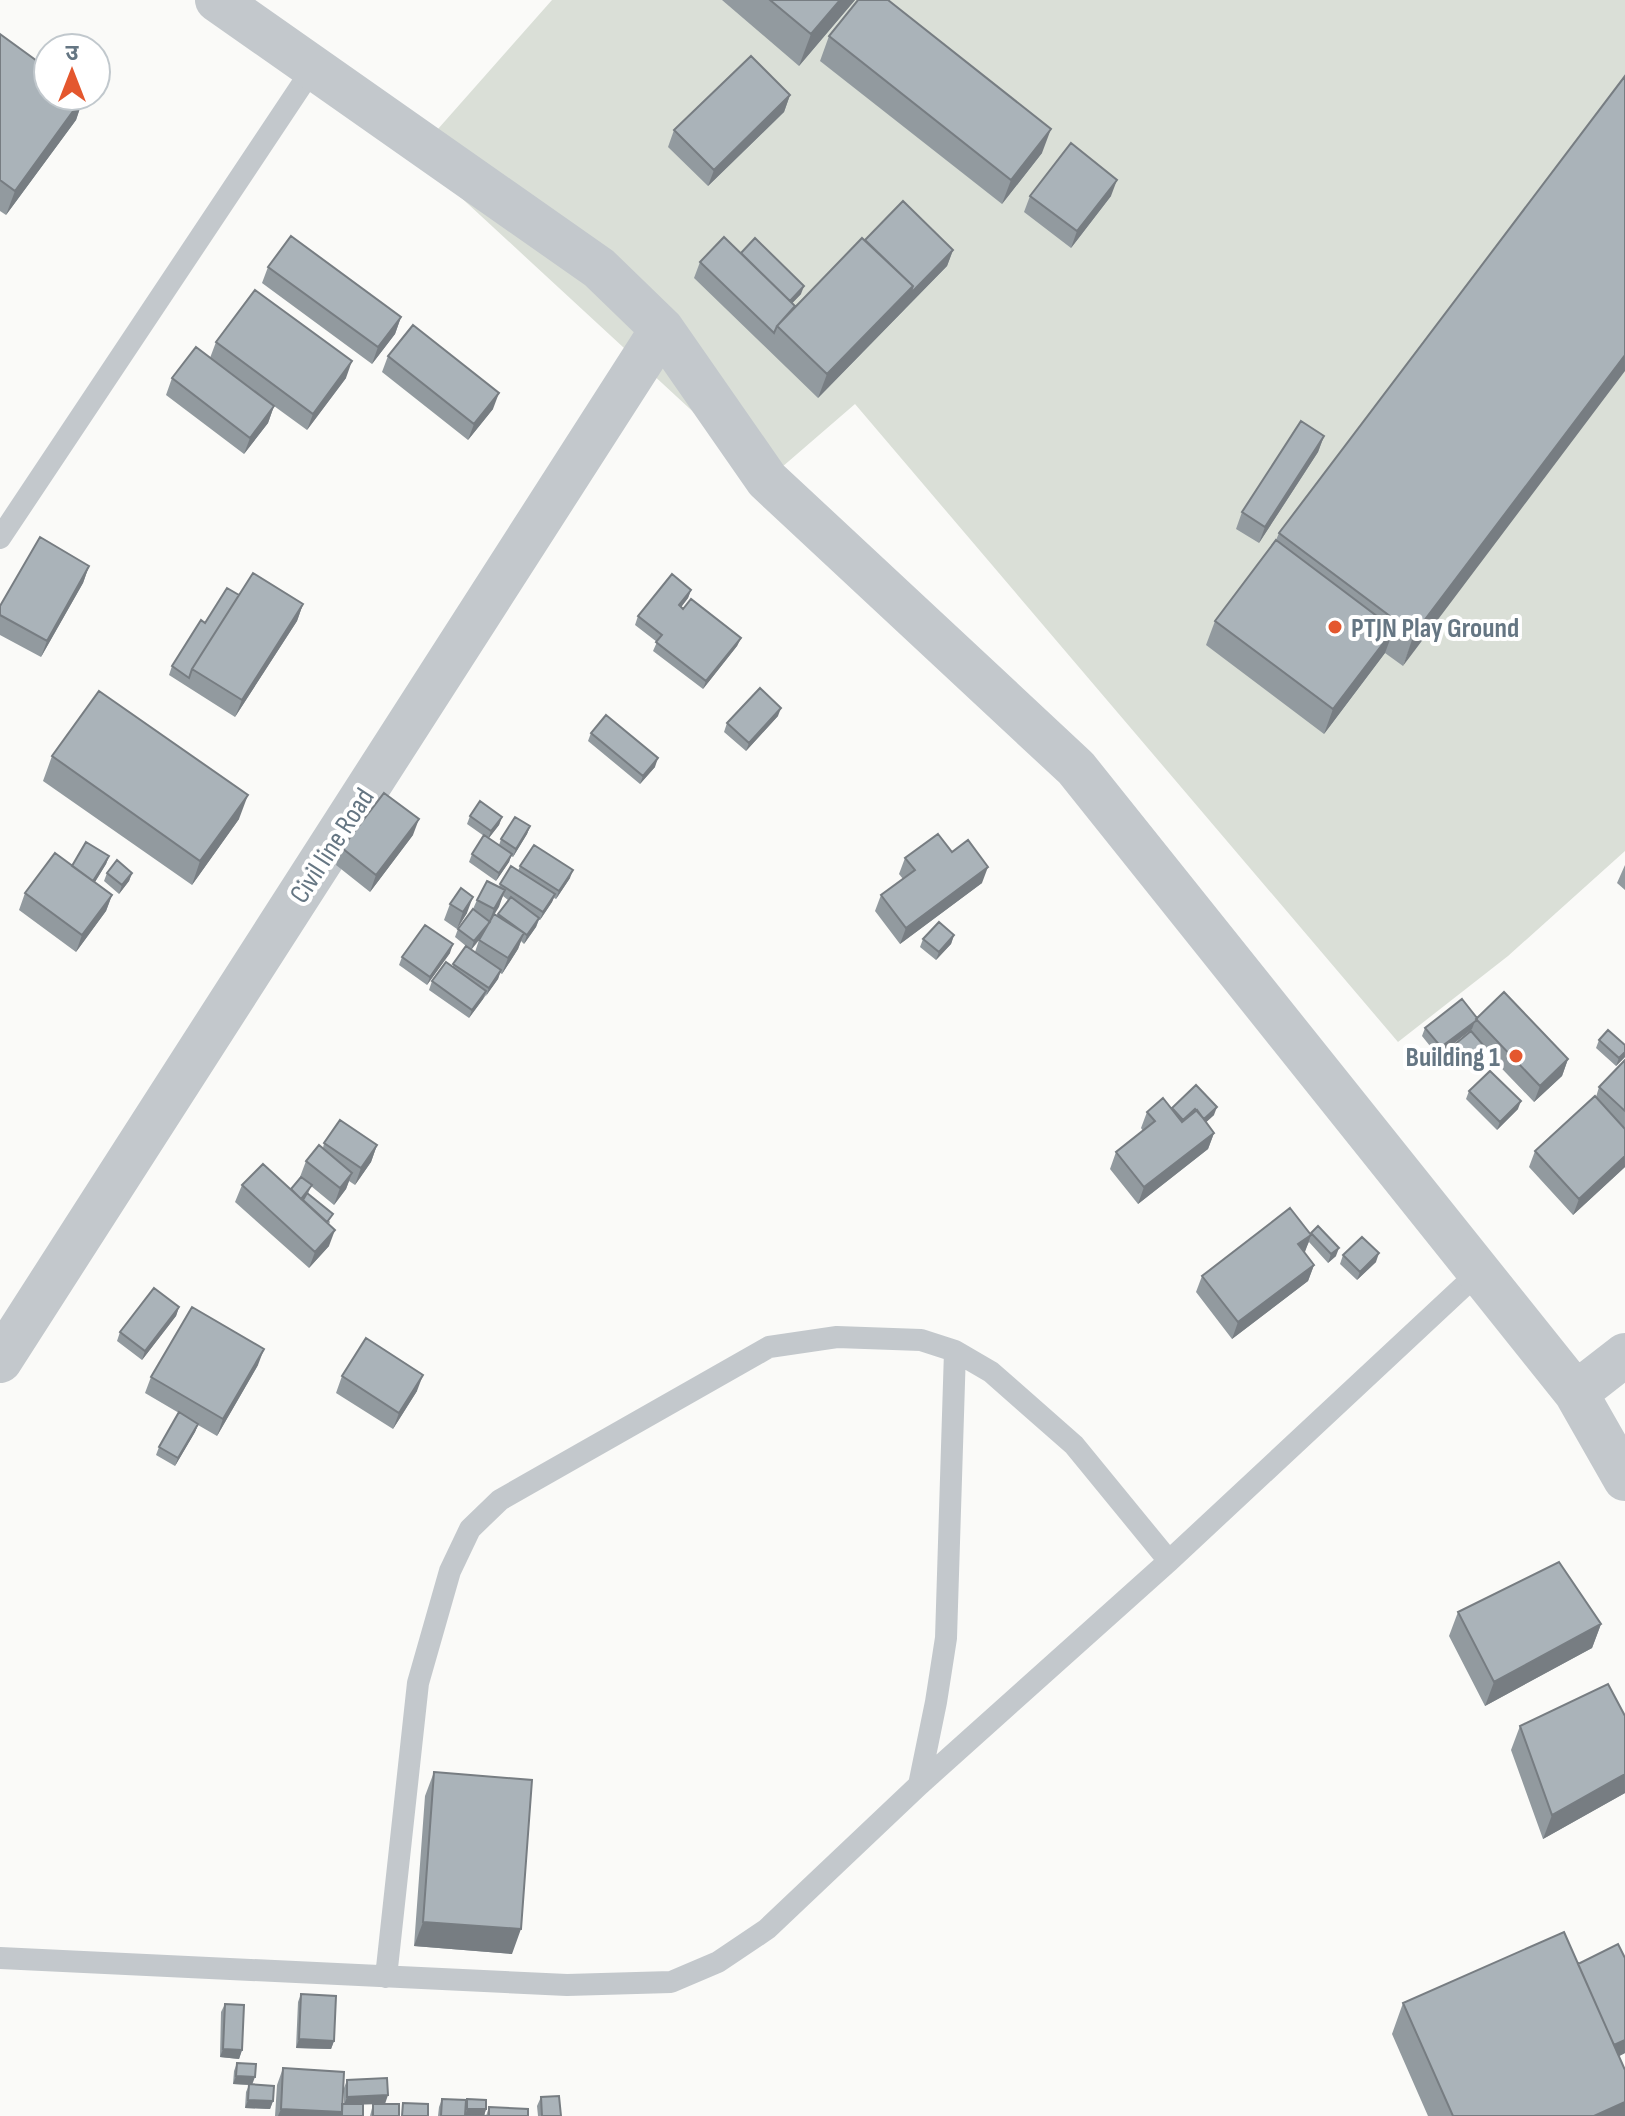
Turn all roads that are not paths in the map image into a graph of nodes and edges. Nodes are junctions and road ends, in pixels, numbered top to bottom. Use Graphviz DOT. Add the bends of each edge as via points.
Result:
graph roads {
  1 [pos="217,0"];
  2 [pos="313,68"];
  3 [pos="662,329"];
  4 [pos="0,538"];
  5 [pos="1479,1272"];
  6 [pos="955,1351"];
  7 [pos="1625,1355"];
  8 [pos="0,1361"];
  9 [pos="1576,1393"];
  10 [pos="1625,1479"];
  11 [pos="1169,1561"];
  12 [pos="919,1785"];
  13 [pos="0,1958"];
  14 [pos="386,1977"];
  1 -- 2 [label="street"];
  2 -- 3 [label="street" via="599,268"];
  2 -- 4 [label="lane"];
  3 -- 5 [label="street" via="767,480 1076,768"];
  3 -- 8 [label="street, Civil line Road"];
  5 -- 9 [label="street"];
  5 -- 11 [label="lane"];
  6 -- 11 [label="lane" via="991,1372 1074,1445"];
  6 -- 12 [label="lane" via="946,1638"];
  6 -- 14 [label="lane" via="921,1340 837,1337 769,1347 500,1500 470,1529 450,1571 418,1683"];
  7 -- 9 [label="street"];
  9 -- 10 [label="street"];
  11 -- 12 [label="lane"];
  12 -- 14 [label="lane" via="767,1929 718,1962 671,1982 567,1985"];
  13 -- 14 [label="lane"];
}
